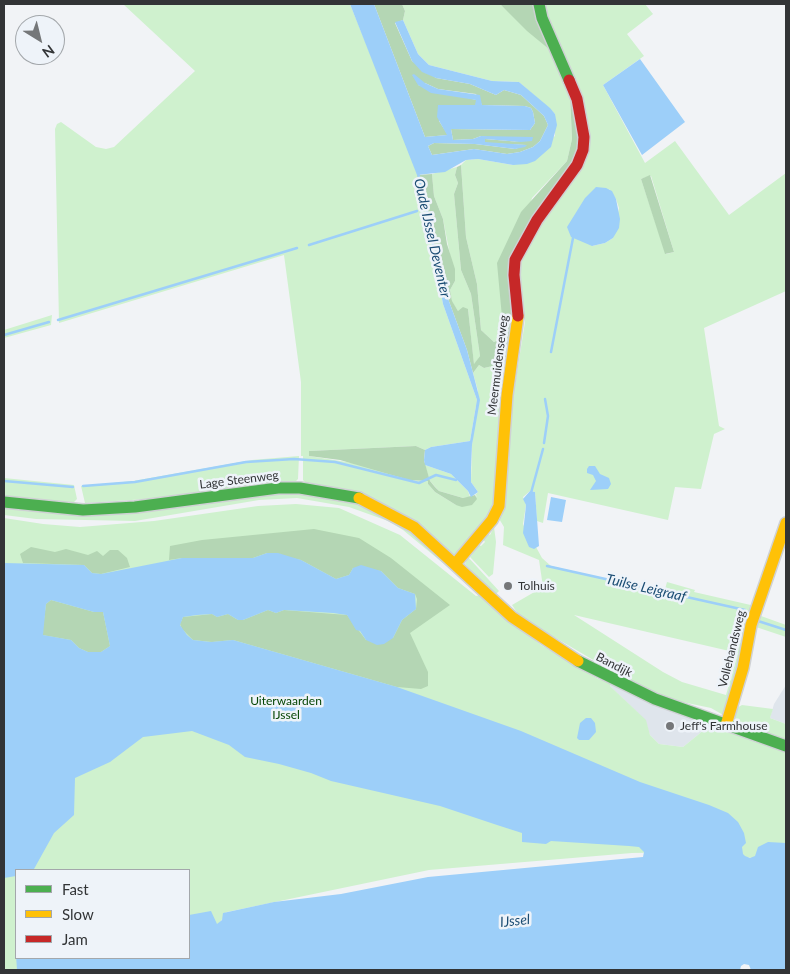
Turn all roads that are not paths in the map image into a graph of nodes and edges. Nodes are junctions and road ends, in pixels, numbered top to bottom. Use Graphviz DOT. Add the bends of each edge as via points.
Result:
graph roads {
  1 [pos="540,4"];
  2 [pos="4,502"];
  3 [pos="786,523"];
  4 [pos="455,564"];
  5 [pos="726,725"];
  6 [pos="786,746"];
  1 -- 4 [label="street, Meermuidenseweg" via="542,18 577,99 584,137 577,165 537,220 516,260 518,326 507,396 499,506 492,520"];
  2 -- 4 [label="street, Lage Steenweg" via="82,510 278,488 323,491 359,498 393,514 414,527"];
  3 -- 5 [label="street, Vollehandsweg" via="751,625 743,668"];
  4 -- 5 [label="street, Bandijk" via="517,620 575,660 654,699"];
  5 -- 6 [label="street, Bandijk"];
}
